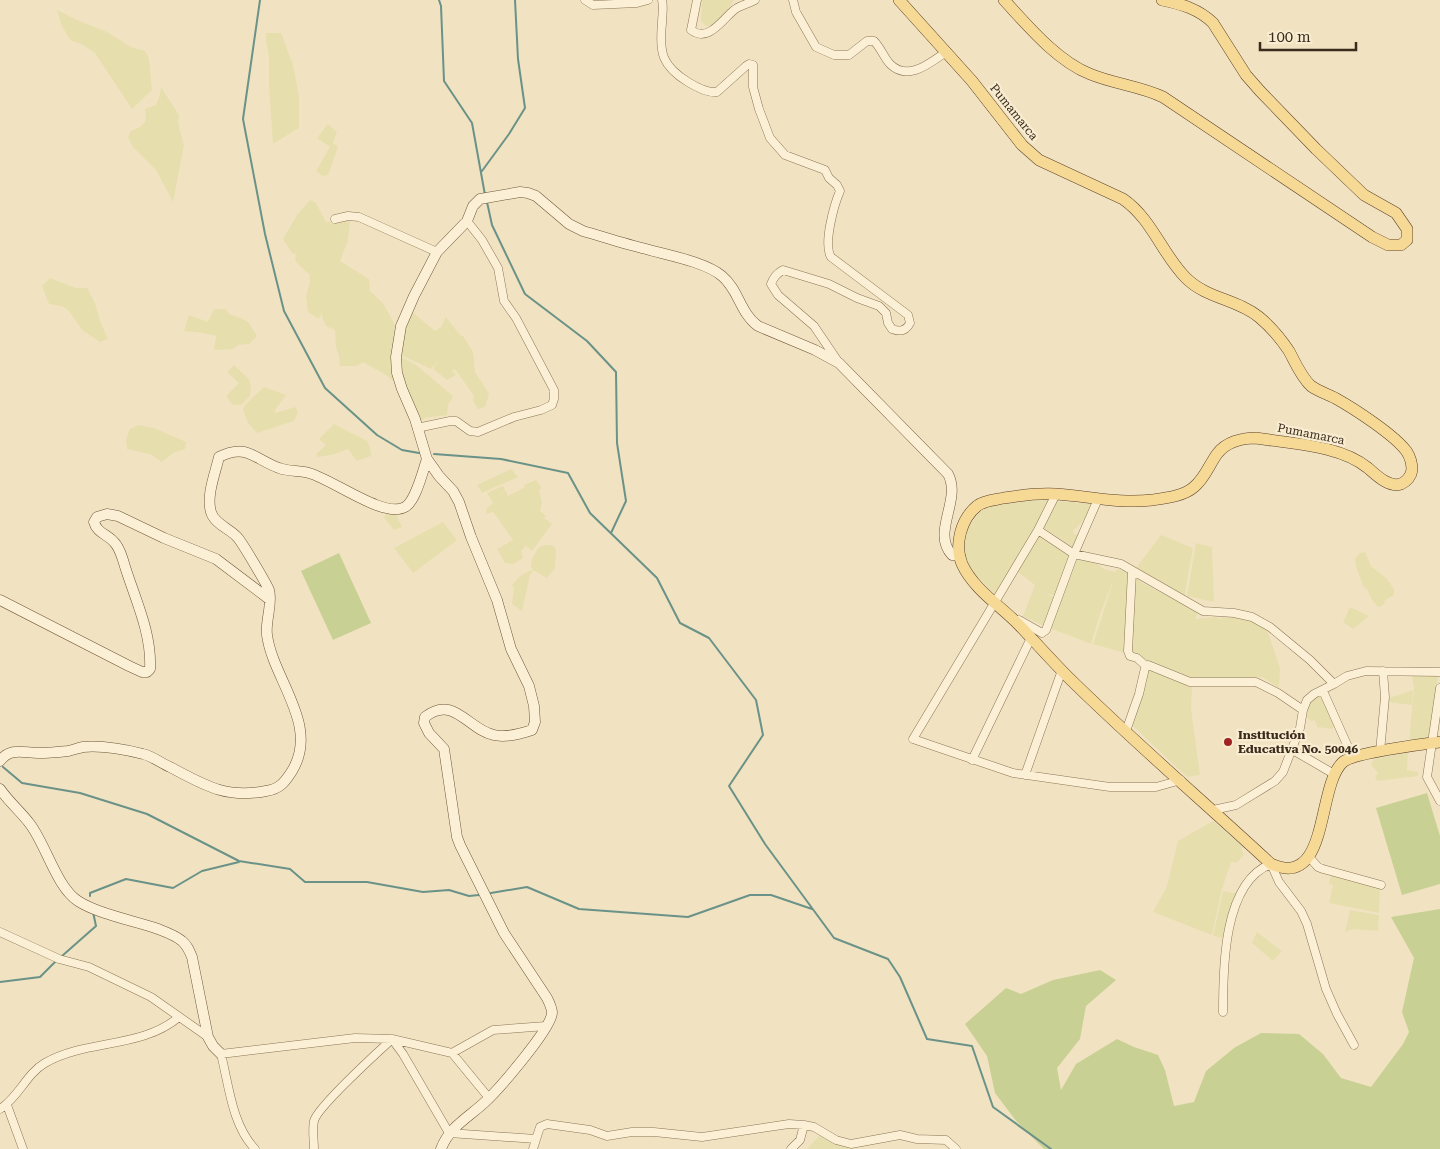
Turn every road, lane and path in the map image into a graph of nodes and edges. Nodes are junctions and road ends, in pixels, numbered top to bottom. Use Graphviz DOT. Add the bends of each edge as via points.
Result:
graph roads {
  1 [pos="585,0"];
  2 [pos="648,0"];
  3 [pos="662,0"];
  4 [pos="697,0"];
  5 [pos="756,0"];
  6 [pos="794,0"];
  7 [pos="899,0"];
  8 [pos="1004,0"];
  9 [pos="1162,0"];
  10 [pos="946,52"];
  11 [pos="335,219"];
  12 [pos="467,221"];
  13 [pos="437,252"];
  14 [pos="839,363"];
  15 [pos="417,428"];
  16 [pos="427,459"];
  17 [pos="1056,494"];
  18 [pos="1098,499"];
  19 [pos="1038,530"];
  20 [pos="1074,554"];
  21 [pos="960,556"];
  22 [pos="1132,572"];
  23 [pos="269,599"];
  24 [pos="996,599"];
  25 [pos="0,600"];
  26 [pos="1031,638"];
  27 [pos="1146,666"];
  28 [pos="1062,670"];
  29 [pos="1383,671"];
  30 [pos="1440,672"];
  31 [pos="1334,684"];
  32 [pos="1440,688"];
  33 [pos="1323,691"];
  34 [pos="1303,710"];
  35 [pos="1126,731"];
  36 [pos="1436,742"];
  37 [pos="1291,749"];
  38 [pos="1380,752"];
  39 [pos="1352,758"];
  40 [pos="972,760"];
  41 [pos="0,761"];
  42 [pos="1334,774"];
  43 [pos="1025,775"];
  44 [pos="1181,780"];
  45 [pos="0,789"];
  46 [pos="1440,801"];
  47 [pos="1213,810"];
  48 [pos="1308,856"];
  49 [pos="1271,864"];
  50 [pos="1381,885"];
  51 [pos="0,932"];
  52 [pos="1224,1012"];
  53 [pos="179,1017"];
  54 [pos="546,1026"];
  55 [pos="208,1037"];
  56 [pos="392,1039"];
  57 [pos="1354,1046"];
  58 [pos="452,1053"];
  59 [pos="221,1054"];
  60 [pos="489,1098"];
  61 [pos="3,1107"];
  62 [pos="804,1125"];
  63 [pos="449,1133"];
  64 [pos="536,1139"];
  65 [pos="23,1149"];
  66 [pos="256,1149"];
  67 [pos="314,1149"];
  68 [pos="440,1149"];
  69 [pos="533,1149"];
  70 [pos="791,1149"];
  71 [pos="956,1149"];
  1 -- 2 [label="street" via="593,5"];
  3 -- 14 [label="street" via="662,54 672,72 691,84 717,92 752,64 753,87 770,138 785,155 825,170 840,191 833,211 828,252 831,257 908,315 908,328 898,331 892,329 886,313 879,306 802,275 783,270 778,273 771,284 778,295 814,326"];
  4 -- 5 [label="street" via="691,30 701,34 708,33 735,9"];
  6 -- 10 [label="street" via="796,12 816,47 834,55 849,54 867,41 874,41 890,64 903,72 924,67"];
  7 -- 10 [label="main road, Pumamarca"];
  8 -- 9 [label="main road" via="1078,69 1163,97 1376,240 1396,246 1407,240 1407,229 1400,217 1364,195 1316,149 1246,75 1207,17 1191,8"];
  10 -- 18 [label="main road, Pumamarca" via="1022,145 1039,160 1131,204 1188,280 1206,293 1259,317 1287,349 1311,385 1356,410 1406,450 1412,464 1407,480 1392,484 1350,457 1333,451 1246,438 1235,440 1221,450 1202,480 1183,494 1152,500"];
  11 -- 13 [label="street" via="359,217"];
  12 -- 13 [label="main road"];
  12 -- 14 [label="main road" via="480,199 520,192 536,196 569,224 583,231 685,260 721,274 751,321"];
  12 -- 15 [label="street" via="498,268 504,301 554,390 554,399 552,405 541,410 478,432 470,432 456,421"];
  13 -- 15 [label="main road" via="410,303 396,350 397,373"];
  14 -- 21 [label="main road" via="948,474 952,492 944,535 948,550 952,555"];
  15 -- 16 [label="main road"];
  16 -- 23 [label="main road" via="413,497 406,507 395,510 365,500 308,472 282,469 242,451 230,451 219,457 209,504 211,515 238,538 269,591"];
  16 -- 54 [label="main road" via="454,491 459,502 511,649 529,686 535,722 532,730 502,737 492,735 448,710 432,712 425,717 424,723 444,749 460,845 504,932 550,1003 552,1014"];
  17 -- 18 [label="main road, Pumamarca"];
  17 -- 19 [label="street"];
  17 -- 21 [label="main road, Pumamarca" via="1026,494 980,504 967,517 960,531"];
  18 -- 20 [label="street"];
  19 -- 20 [label="street"];
  19 -- 24 [label="street"];
  20 -- 22 [label="street" via="1121,564"];
  20 -- 24 [label="street" via="1044,632 1018,620"];
  21 -- 24 [label="main road, Pumamarca" via="975,583"];
  22 -- 27 [label="street" via="1128,651 1130,656"];
  22 -- 31 [label="street" via="1203,611 1252,617 1270,627"];
  23 -- 25 [label="main road" via="216,559 107,514 97,517 94,522 96,528 113,541 123,560 147,633 151,655 147,672 129,666"];
  23 -- 41 [label="main road" via="267,636 292,701 300,733 301,748 295,767 282,785 265,792 226,793 145,754 106,746 38,753 13,752"];
  24 -- 26 [label="main road, Pumamarca"];
  24 -- 40 [label="street" via="913,739"];
  26 -- 28 [label="main road, Pumamarca"];
  26 -- 40 [label="street"];
  27 -- 34 [label="street" via="1190,682 1256,682"];
  27 -- 35 [label="street"];
  28 -- 35 [label="main road, Pumamarca"];
  28 -- 43 [label="street"];
  29 -- 30 [label="street"];
  29 -- 31 [label="street" via="1347,676"];
  29 -- 38 [label="street" via="1385,697"];
  31 -- 33 [label="street"];
  32 -- 36 [label="street"];
  33 -- 34 [label="street" via="1307,700"];
  33 -- 39 [label="street"];
  34 -- 37 [label="street"];
  35 -- 44 [label="main road, Pumamarca"];
  36 -- 38 [label="main road"];
  36 -- 46 [label="street" via="1428,777"];
  37 -- 42 [label="street"];
  37 -- 47 [label="street" via="1283,772 1275,781 1236,805"];
  38 -- 39 [label="main road"];
  39 -- 42 [label="main road" via="1343,762"];
  40 -- 43 [label="street"];
  42 -- 48 [label="main road" via="1314,847"];
  43 -- 44 [label="street" via="1110,788 1156,788"];
  44 -- 47 [label="main road, Pumamarca"];
  45 -- 55 [label="main road" via="31,825 74,898 114,916 166,932 187,946"];
  47 -- 49 [label="main road, Pumamarca"];
  48 -- 49 [label="main road" via="1294,868"];
  48 -- 50 [label="street" via="1323,869"];
  49 -- 52 [label="street" via="1252,876 1235,904 1224,962"];
  49 -- 57 [label="street" via="1307,924 1326,989"];
  51 -- 53 [label="street" via="59,959 89,967 151,997"];
  53 -- 55 [label="street"];
  53 -- 61 [label="street" via="141,1037 62,1055 45,1063"];
  54 -- 58 [label="street" via="493,1030"];
  54 -- 60 [label="main road"];
  55 -- 59 [label="main road"];
  56 -- 58 [label="street"];
  56 -- 59 [label="street" via="355,1038"];
  56 -- 63 [label="street"];
  56 -- 67 [label="street" via="319,1112 314,1122"];
  58 -- 60 [label="street"];
  59 -- 66 [label="street" via="235,1114"];
  60 -- 63 [label="main road"];
  61 -- 65 [label="street"];
  62 -- 64 [label="street" via="789,1124 693,1138 654,1132 607,1136 590,1130 547,1124 540,1127"];
  62 -- 70 [label="street" via="800,1140"];
  62 -- 71 [label="street" via="851,1144 900,1135 946,1140"];
  63 -- 64 [label="street"];
  63 -- 68 [label="main road"];
  64 -- 69 [label="street"];
}
